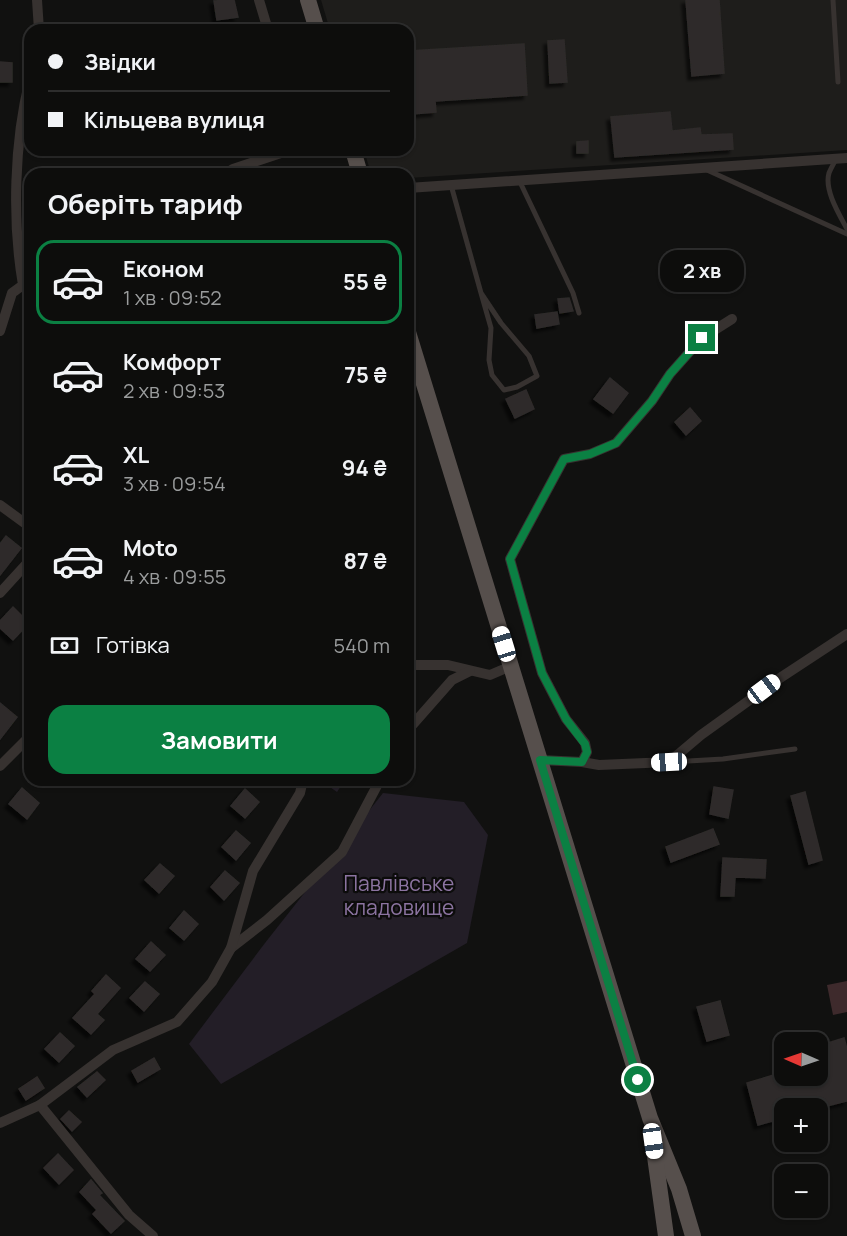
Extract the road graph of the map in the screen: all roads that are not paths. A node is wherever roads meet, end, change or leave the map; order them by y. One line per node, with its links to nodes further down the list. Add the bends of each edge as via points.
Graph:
1 (37, 0): 5 (street)
2 (259, 0): 6 (street)
3 (308, 0): 7 (main road)
4 (833, 0): 8 (lane)
5 (39, 24)
6 (266, 24)
7 (315, 24)
8 (838, 82)
9 (24, 110): 19 (street, via 18,171 18,254)
10 (272, 156): 12 (street)
11 (841, 159): 13 (street); 17 (lane, via 829,174 828,183)
12 (236, 168)
13 (703, 168): 14 (street); 18 (lane)
14 (519, 180): 15 (street); 22 (lane)
15 (451, 185): 16 (street); 21 (lane)
16 (414, 188)
17 (847, 229)
18 (847, 234)
19 (24, 273)
20 (24, 285): 24 (street, via 12,292)
21 (481, 293): 21 (lane, via 529,356 537,376 517,387 504,390 492,375 491,328)
22 (579, 313)
23 (732, 319): 38 (street, via 702,338 616,443 564,459 510,559 542,673 566,719 585,744 587,752)
24 (0, 331)
25 (414, 352): 32 (main road)
26 (0, 505): 27 (street)
27 (24, 523)
28 (24, 567): 29 (street)
29 (0, 593)
30 (847, 634): 39 (street, via 780,678)
31 (414, 665): 33 (street, via 448,665)
32 (511, 666): 33 (street, via 490,675); 37 (main road)
33 (470, 670): 34 (street, via 452,680)
34 (414, 723)
35 (24, 742): 40 (street)
36 (795, 749): 39 (lane)
37 (540, 760): 38 (street); 45 (main road)
38 (582, 762): 39 (street)
39 (669, 762)
40 (0, 766)
41 (302, 786): 43 (street, via 254,871)
42 (377, 786): 43 (street, via 342,852)
43 (231, 948): 44 (street, via 212,982 177,1022 113,1050)
44 (40, 1105): 46 (street); 47 (street, via 129,1215)
45 (650, 1118): 48 (main road); 49 (main road)
46 (0, 1123)
47 (153, 1236)
48 (666, 1236)
49 (693, 1236)

